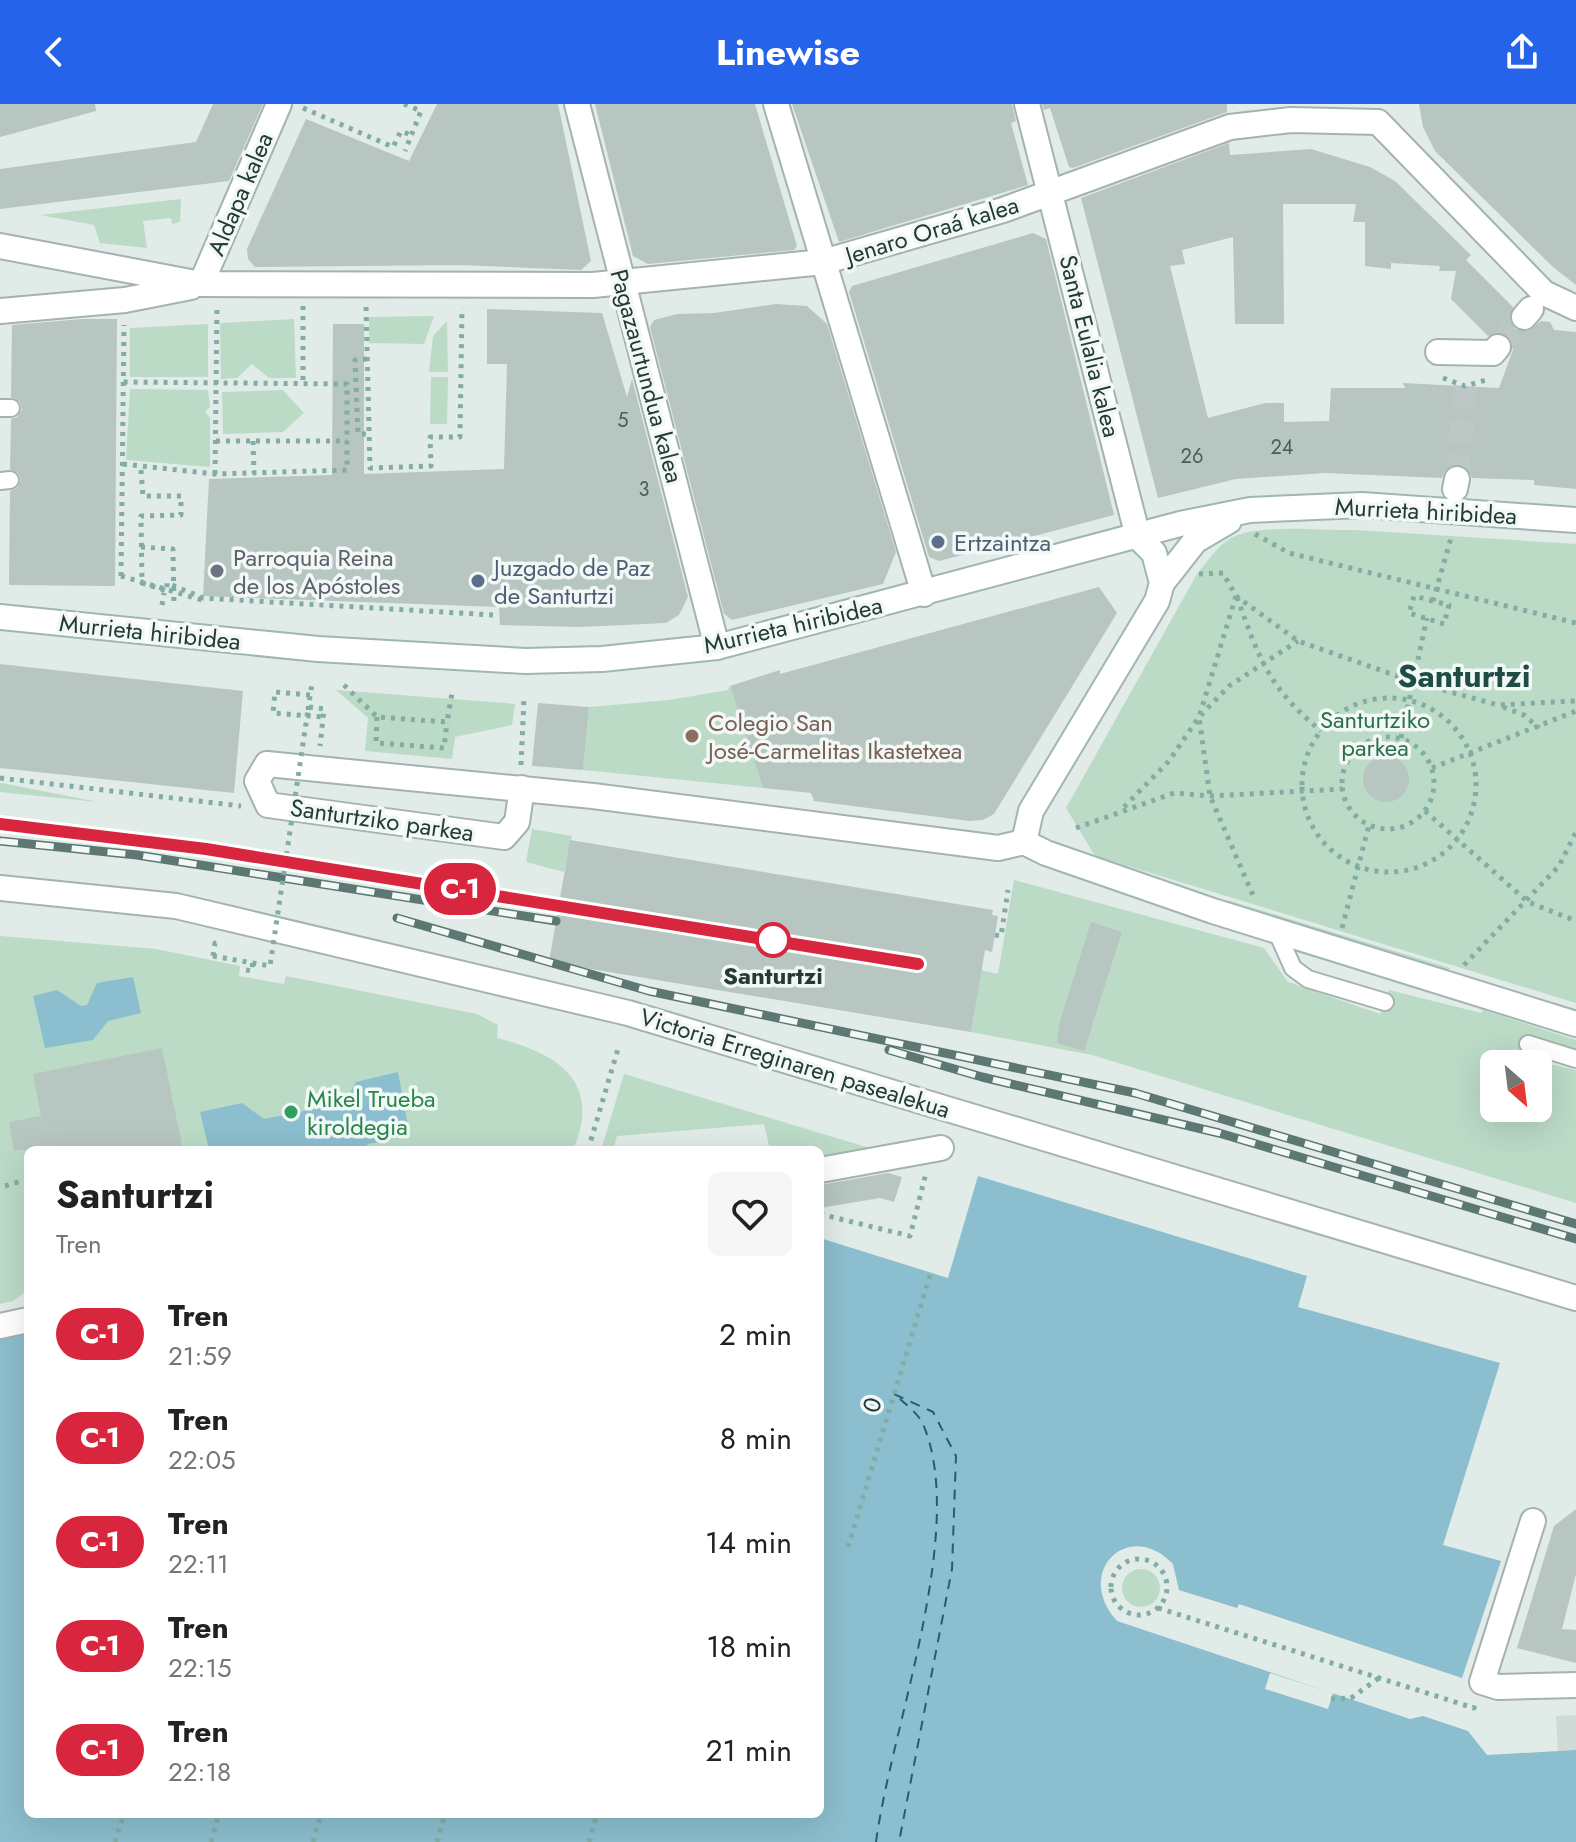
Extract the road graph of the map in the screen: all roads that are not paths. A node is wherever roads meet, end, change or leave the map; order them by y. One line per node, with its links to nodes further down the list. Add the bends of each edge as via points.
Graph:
1 (577, 104): 9 (street, Pagazaurtundua kalea)
2 (776, 104): 8 (street)
3 (1027, 104): 6 (street, Santa Eulalia kalea)
4 (289, 105): 10 (street, Aldapa kalea)
5 (1384, 113): 6 (street, Jenaro Oraá kalea, via 1230,127); 11 (street, Jenaro Oraá kalea, via 1544,293)
6 (1051, 192): 8 (street, Jenaro Oraá kalea); 17 (street, Santa Eulalia kalea)
7 (0, 246): 10 (street, Jenaro Oraá kalea)
8 (823, 262): 9 (street, Jenaro Oraá kalea); 19 (street)
9 (622, 282): 10 (street, Jenaro Oraá kalea); 21 (street, Pagazaurtundua kalea)
10 (201, 284): 12 (street, Jenaro Oraá kalea, via 125,300)
11 (1576, 308)
12 (0, 311)
13 (1498, 347): 14 (street, via 1493,353)
14 (1438, 352)
15 (1576, 520): 16 (street, Murrieta hiribidea, via 1392,504)
16 (1250, 521): 17 (street, Murrieta hiribidea); 18 (street, via 1195,541)
17 (1138, 537): 18 (street, Santa Eulalia kalea, via 1154,553); 19 (street, Murrieta hiribidea)
18 (1162, 583): 23 (street, via 1157,601 1031,811)
19 (924, 594): 21 (street, Murrieta hiribidea)
20 (0, 617): 21 (street, Murrieta hiribidea, via 303,648 525,661)
21 (717, 647)
22 (522, 781): 22 (street, Santurtziko parkea, via 267,764 257,781 268,805 504,837 517,822); 23 (street, Santurtziko parkea, via 998,848)
23 (1024, 842): 25 (street, Santurtziko parkea)
24 (0, 888): 32 (street, Victoria Erreginaren pasealekua, via 176,906 628,1013)
25 (1276, 930): 26 (lane, via 1293,968 1308,979); 27 (street, Santurtziko parkea)
26 (1385, 1002)
27 (1576, 1024)
28 (1528, 1044): 29 (lane)
29 (1576, 1059)
30 (941, 1148): 31 (street)
31 (824, 1169)
32 (1576, 1298)
33 (24, 1321): 34 (street)
34 (0, 1326)
35 (1533, 1521): 36 (street, via 1482,1682 1498,1687)
36 (1568, 1686)

